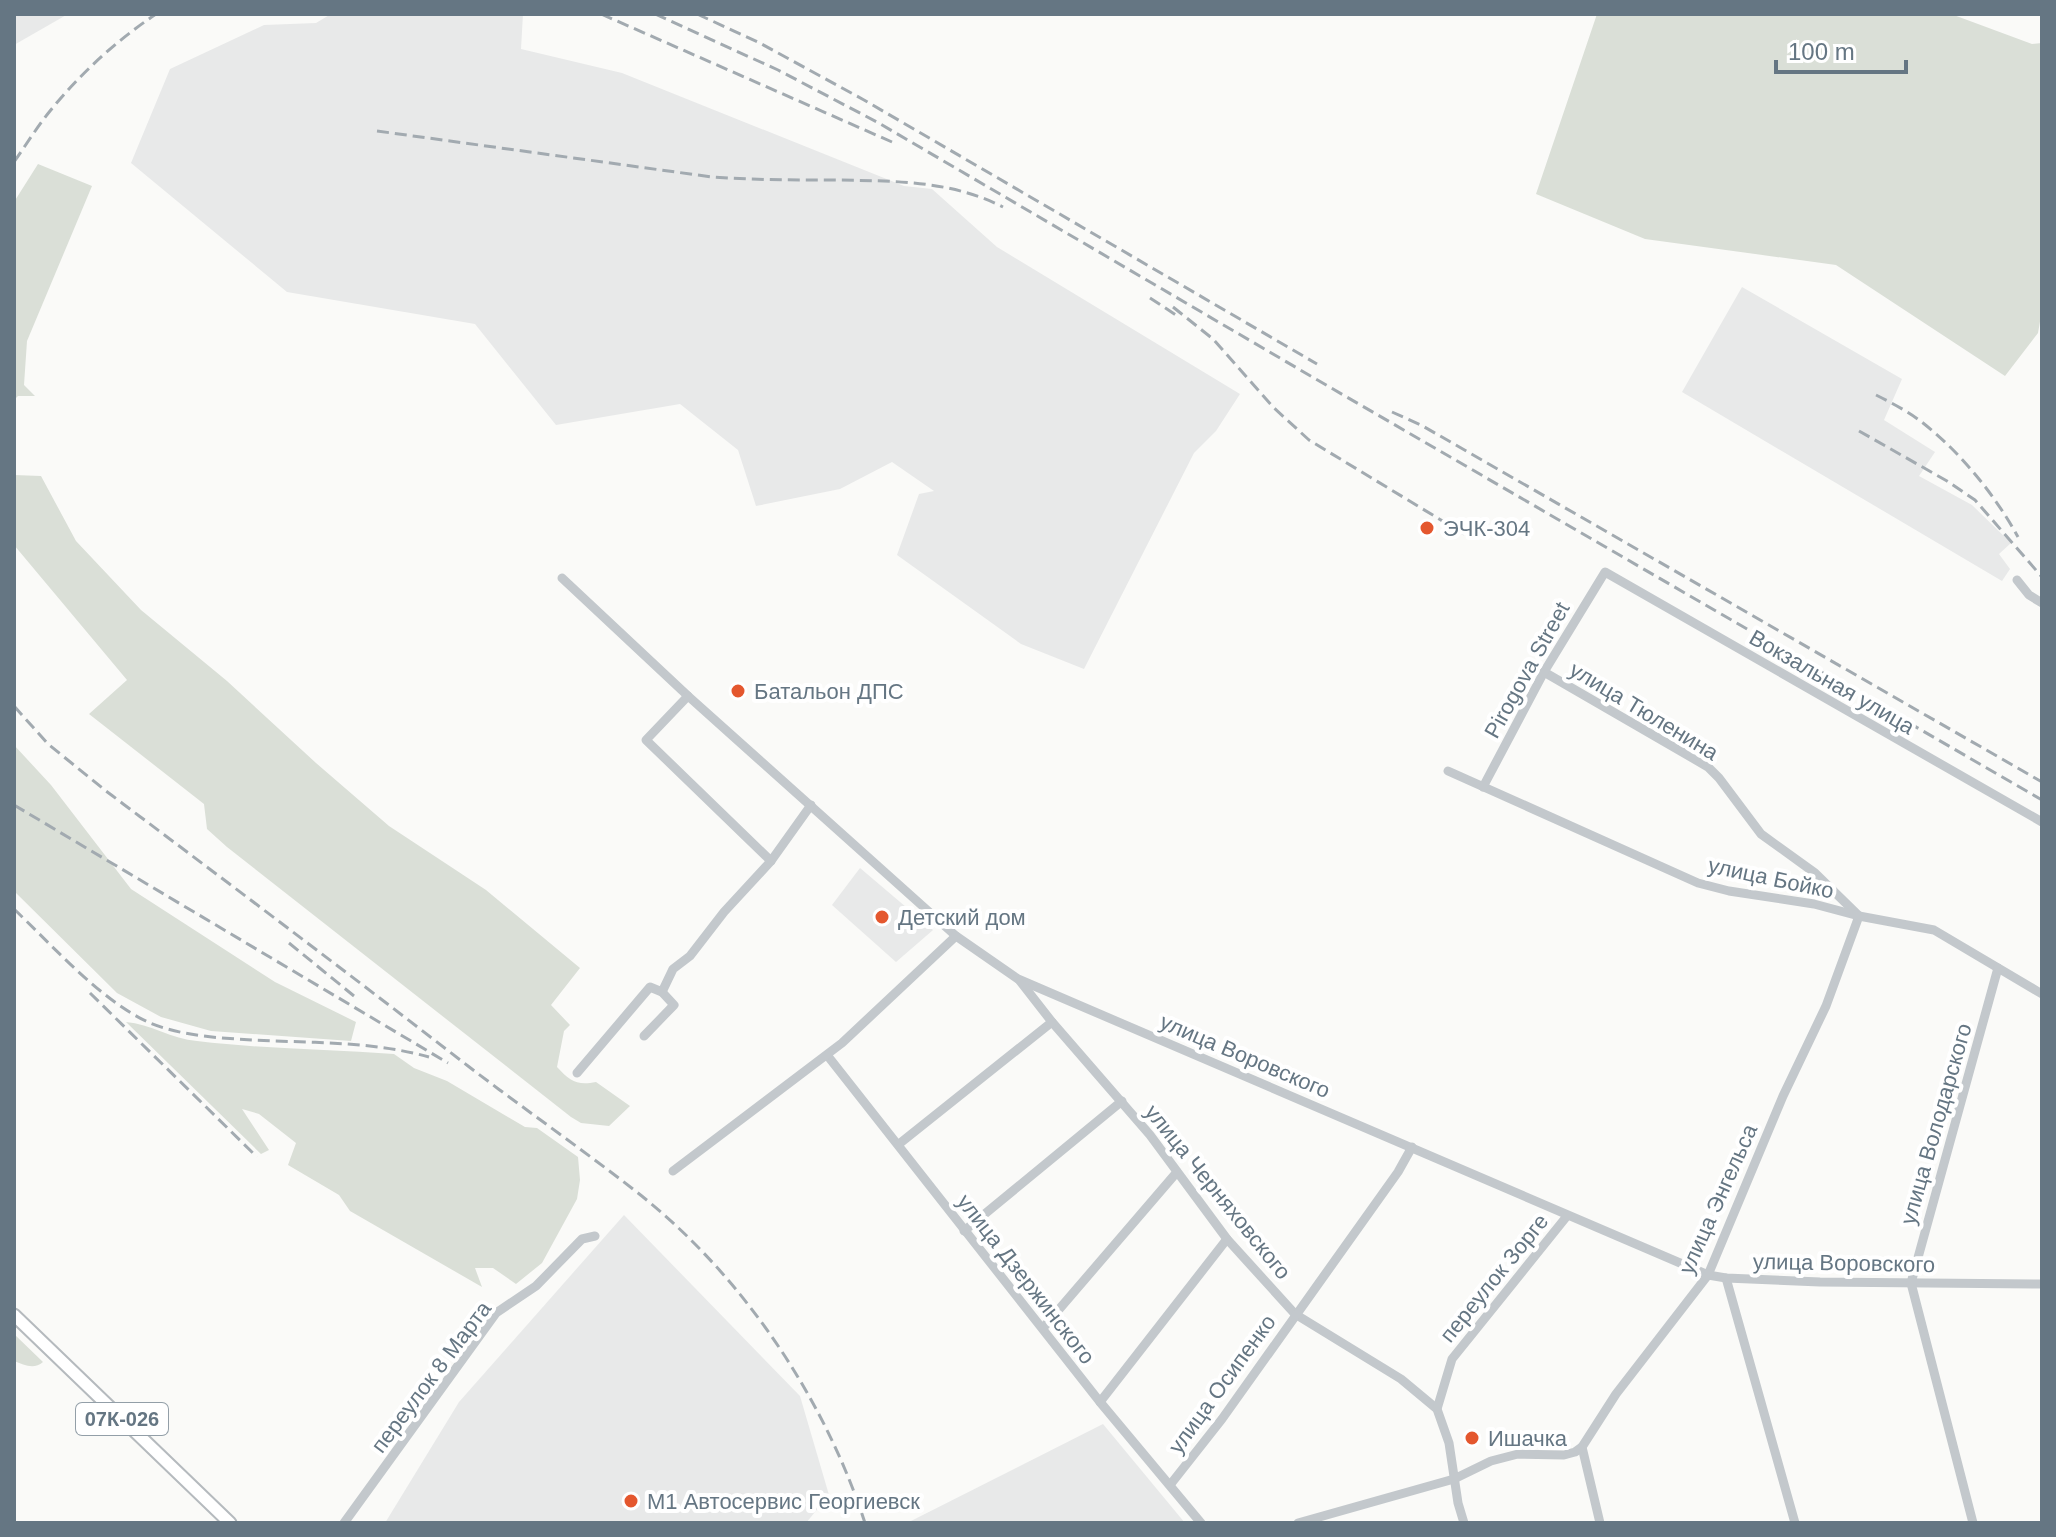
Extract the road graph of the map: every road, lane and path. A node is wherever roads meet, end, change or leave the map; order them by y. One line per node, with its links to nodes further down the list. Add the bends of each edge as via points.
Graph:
1 (1605, 572): 5 (street, Pirogova Street); 10 (street, Вокзальная улица)
2 (562, 578): 6 (street, улица Воровского)
3 (2017, 580): 4 (street)
4 (2042, 603)
5 (1544, 672): 8 (street, Pirogova Street); 12 (street, улица Тюленина, via 1708,767 1761,834 1815,873)
6 (688, 696): 9 (street, улица Воровского); 11 (street, via 646,740)
7 (1448, 771): 8 (street, улица Бойко)
8 (1483, 787): 12 (street, улица Бойко, via 1698,883)
9 (811, 805): 11 (street); 13 (street, улица Воровского)
10 (2042, 822)
11 (771, 861): 16 (street, via 673,969)
12 (1859, 916): 14 (street, улица Бойко, via 1934,930); 31 (street, улица Энгельса, via 1826,1006)
13 (956, 936): 15 (street, улица Воровского); 20 (street)
14 (1998, 968): 17 (street, улица Бойко); 33 (street, улица Володарского)
15 (1018, 979): 18 (street, улица Черняховского); 24 (street, улица Воровского)
16 (662, 992): 19 (street, via 674,1005); 21 (street, via 650,987)
17 (2042, 994)
18 (1052, 1022): 22 (street, улица Черняховского); 23 (street)
19 (644, 1036)
20 (827, 1055): 23 (street, улица Дзержинского); 25 (street)
21 (577, 1073)
22 (1122, 1101): 26 (street, улица Черняховского); 28 (street)
23 (899, 1144): 28 (street, улица Дзержинского)
24 (1412, 1147): 27 (street, улица Воровского); 35 (street, улица Осипенко)
25 (673, 1171)
26 (1177, 1172): 30 (street, улица Черняховского); 37 (street)
27 (1567, 1216): 31 (street, улица Воровского); 39 (street, переулок Зорге, via 1452,1359)
28 (964, 1231): 37 (street, улица Дзержинского)
29 (595, 1236): 44 (street, переулок 8 Марта, via 582,1239 536,1286 496,1313)
30 (1227, 1239): 35 (street, улица Черняховского); 38 (street)
31 (1708, 1275): 32 (street, улица Воровского); 40 (street, улица Энгельса)
32 (1726, 1278): 33 (street, улица Воровского); 49 (street)
33 (1911, 1283): 34 (street, улица Воровского); 50 (street, улица Володарского)
34 (2042, 1284)
35 (1295, 1314): 39 (street, улица Черняховского, via 1401,1379); 42 (street, улица Осипенко)
36 (14, 1315): 43 (main road, 07К-026)
37 (1043, 1328): 38 (street, улица Дзержинского)
38 (1100, 1402): 42 (street, улица Дзержинского)
39 (1437, 1409): 41 (street)
40 (1582, 1447): 41 (street, via 1564,1455 1518,1454); 48 (street)
41 (1454, 1479): 46 (street); 47 (street)
42 (1170, 1485): 45 (street, улица Дзержинского)
43 (230, 1523)
44 (344, 1523)
45 (1201, 1523)
46 (1298, 1523)
47 (1464, 1523)
48 (1600, 1523)
49 (1795, 1523)
50 (1973, 1523)

